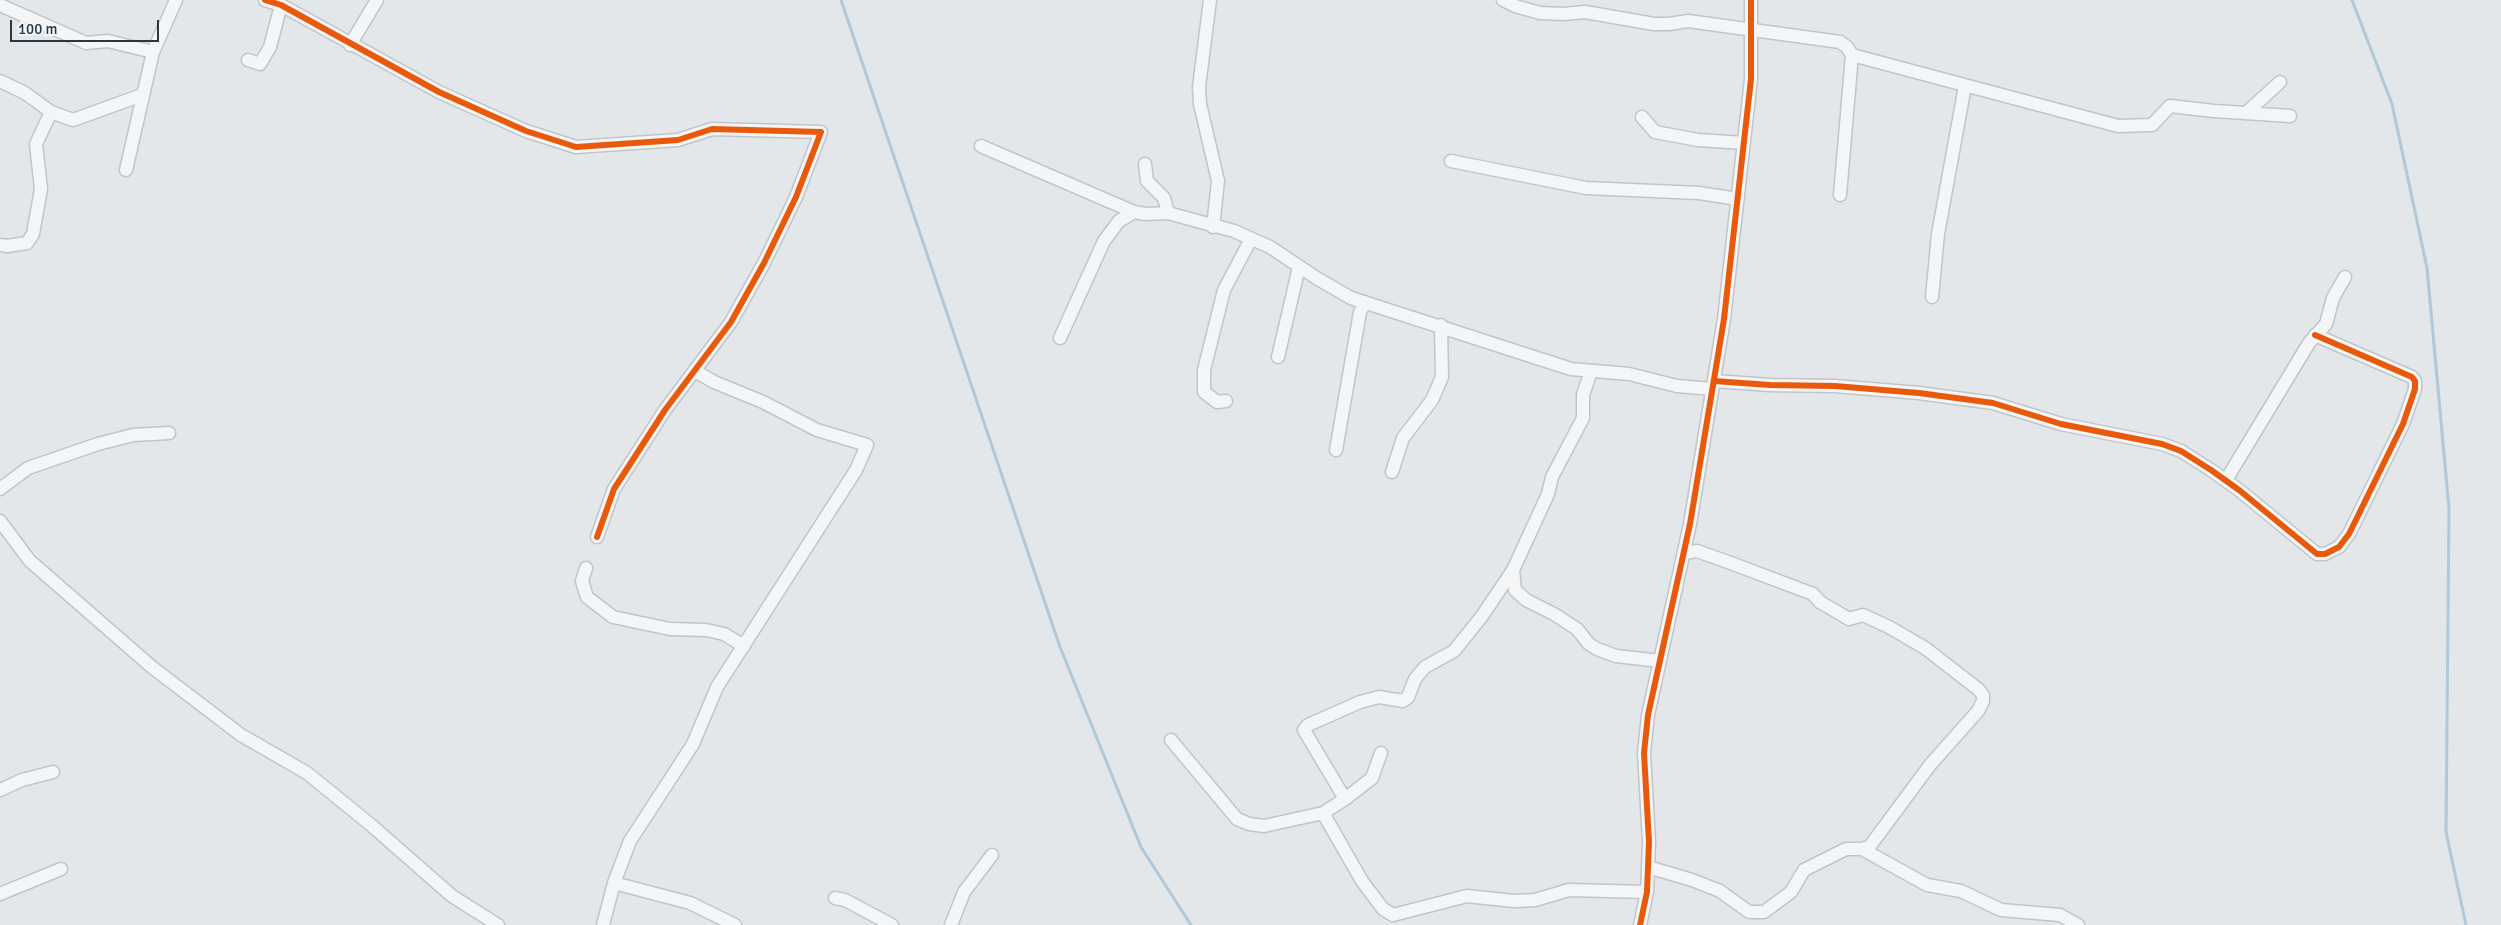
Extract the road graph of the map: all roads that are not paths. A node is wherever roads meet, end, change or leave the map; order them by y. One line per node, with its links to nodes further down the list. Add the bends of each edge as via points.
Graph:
1 (176, 0): 11 (street)
2 (265, 0): 8 (street)
3 (377, 0): 10 (street)
4 (1210, 0): 31 (street, via 1199,87 1218,181)
5 (1503, 0): 9 (street, via 1540,13 1585,12 1654,24 1688,21)
6 (1751, 0): 9 (street)
7 (0, 5): 11 (street, via 86,43 108,41)
8 (281, 5): 10 (street); 13 (street, via 270,47 260,64)
9 (1751, 31): 12 (street, via 1840,42); 22 (street, via 1751,79)
10 (350, 45): 42 (street, via 439,92 526,132 576,147 678,140 712,129 821,132 796,197 764,262 731,322)
11 (153, 52): 17 (street)
12 (1852, 55): 16 (street); 27 (street)
13 (248, 60)
14 (0, 81): 18 (street, via 25,92)
15 (2280, 82): 19 (street)
16 (1965, 86): 19 (street, via 2118,126 2152,125 2170,106); 36 (street, via 1938,234)
17 (142, 95): 18 (street, via 73,120); 26 (street)
18 (51, 112): 33 (street, via 36,144 41,189 33,234 27,243)
19 (2246, 113): 20 (street)
20 (2290, 116)
21 (1642, 117): 22 (street, via 1655,132 1698,140)
22 (1744, 143): 28 (street)
23 (981, 146): 29 (street)
24 (1451, 161): 28 (street, via 1586,188 1699,193)
25 (1145, 164): 30 (street, via 1147,181 1164,198)
26 (126, 170)
27 (1840, 196)
28 (1738, 199): 44 (street)
29 (1134, 212): 30 (street); 40 (street, via 1119,222 1104,242)
30 (1168, 213): 31 (street)
31 (1213, 227): 32 (street, via 1234,231)
32 (1251, 239): 34 (street, via 1270,247); 45 (street, via 1224,290 1204,370 1204,392 1217,402)
33 (0, 245)
34 (1299, 267): 37 (street, via 1352,298); 41 (street)
35 (2345, 277): 39 (street, via 2333,298 2326,324)
36 (1932, 297)
37 (1365, 302): 38 (street); 47 (street, via 1360,312)
38 (1441, 325): 43 (street, via 1571,369); 48 (street, via 1442,377 1427,407 1403,438)
39 (2315, 335): 49 (street); 49 (street, via 2383,363 2412,377 2414,382 2415,389 2403,424 2349,534 2339,547 2317,554)
40 (1060, 338)
41 (1278, 357)
42 (695, 371): 52 (street, via 665,410 614,489); 56 (street, via 817,430 866,445 856,470)
43 (1591, 371): 44 (street, via 1628,374 1677,386); 55 (street, via 1583,395 1583,418 1552,477 1548,494)
44 (1713, 385): 49 (street, via 1844,387 1993,403 2062,424 2162,444 2181,451); 53 (street)
45 (1226, 401)
46 (169, 433): 50 (street, via 133,435 98,444 28,468)
47 (1336, 450)
48 (1392, 472)
49 (2226, 480)
50 (0, 489)
51 (0, 521): 72 (street, via 30,561 153,668 241,735 307,773 452,896)
52 (597, 537)
53 (1684, 553): 57 (street); 64 (street, via 1697,551 1728,562 1814,594 1820,602 1849,619 1863,615 1889,627 1925,648 1983,695 1978,711 1930,766 1870,846)
54 (586, 568): 56 (street, via 582,581 587,597 613,617 670,629 706,630 724,634)
55 (1513, 570): 57 (street, via 1515,590 1520,596 1577,629 1589,644 1616,656); 62 (street, via 1454,651 1425,667 1403,701 1378,697 1360,702 1308,725 1304,730)
56 (744, 646): 68 (street, via 717,687 693,744 630,841)
57 (1660, 661): 66 (street, via 1648,714 1644,753)
58 (1171, 740): 63 (street, via 1237,820 1264,826)
59 (1381, 754): 62 (street, via 1372,778)
60 (53, 772): 61 (street)
61 (0, 790)
62 (1344, 799): 63 (street)
63 (1323, 813): 69 (street, via 1362,881 1383,909 1393,915 1466,896 1535,900 1568,890)
64 (1862, 849): 66 (street, via 1846,849 1804,870 1791,892 1764,912 1749,912 1720,892); 78 (street, via 1926,885 1961,891 2001,910 2060,915)
65 (992, 855): 76 (street, via 964,892)
66 (1648, 867): 69 (street)
67 (61, 869): 70 (street)
68 (614, 883): 73 (street); 74 (street, via 690,903)
69 (1647, 892): 77 (street)
70 (0, 894)
71 (835, 898): 75 (street)
72 (498, 925)
73 (603, 925)
74 (735, 925)
75 (892, 925)
76 (951, 925)
77 (1640, 925)
78 (2078, 925)

